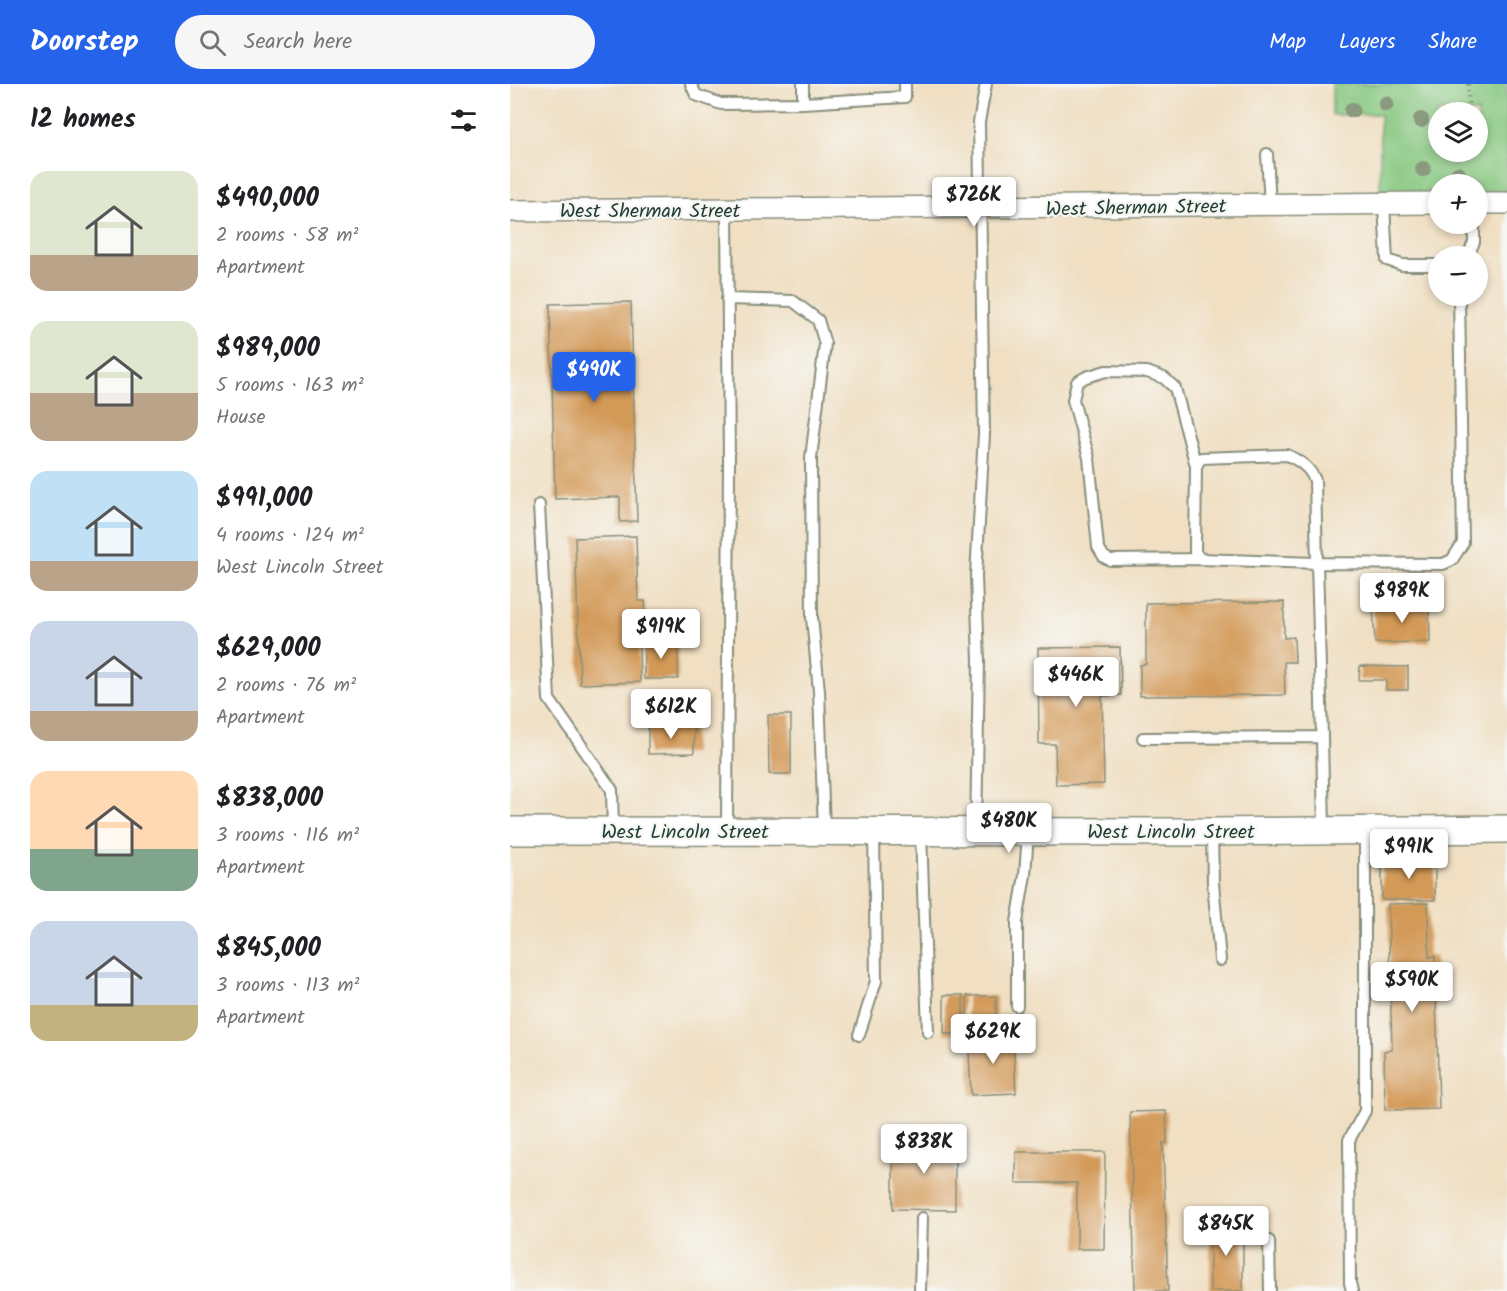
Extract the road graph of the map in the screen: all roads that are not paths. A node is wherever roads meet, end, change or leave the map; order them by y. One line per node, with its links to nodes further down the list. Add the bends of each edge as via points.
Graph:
1 (691, 84): 5 (lane, via 696,95 721,104)
2 (802, 84): 5 (lane)
3 (905, 84): 5 (lane, via 905,97)
4 (986, 84): 12 (lane, via 979,122)
5 (803, 103)
6 (1267, 154): 11 (lane)
7 (1428, 203): 10 (street, West Sherman Street)
8 (1488, 203): 9 (street)
9 (1507, 203)
10 (1384, 204): 11 (street, West Sherman Street); 15 (lane, via 1387,260 1402,265)
11 (1270, 206): 12 (street, West Sherman Street)
12 (980, 208): 13 (street, West Sherman Street); 33 (lane, via 984,434 976,576)
13 (727, 210): 14 (street, West Sherman Street); 16 (lane)
14 (510, 211)
15 (1428, 265)
16 (727, 298): 29 (lane); 30 (lane, via 793,301 818,320 825,344 811,458 813,617)
17 (1459, 306): 21 (lane, via 1463,543 1452,560 1443,564)
18 (1196, 466): 20 (lane, via 1195,552); 20 (lane, via 1174,388 1164,378 1147,372 1106,371 1077,382 1073,400 1089,458 1098,547 1104,557); 21 (lane, via 1201,458 1287,455 1300,461 1315,480)
19 (539, 505): 26 (lane, via 549,699 612,790)
20 (1200, 559): 21 (lane)
21 (1317, 563): 22 (lane)
22 (1322, 737): 23 (lane); 24 (lane)
23 (1143, 738)
24 (1324, 829): 27 (street, West Lincoln Street); 35 (street, West Lincoln Street)
25 (1507, 829): 27 (street, West Lincoln Street)
26 (613, 830): 28 (street, West Lincoln Street); 29 (street, West Lincoln Street)
27 (1365, 830): 44 (lane, via 1365,1112 1349,1140)
28 (510, 831)
29 (726, 831): 30 (street, West Lincoln Street)
30 (824, 831): 31 (street, West Lincoln Street)
31 (874, 831): 32 (street, West Lincoln Street); 39 (lane, via 876,981)
32 (921, 831): 33 (street, West Lincoln Street); 38 (lane)
33 (976, 831): 34 (street, West Lincoln Street)
34 (1028, 832): 35 (street, West Lincoln Street); 37 (lane, via 1017,922)
35 (1212, 832): 36 (lane)
36 (1221, 960)
37 (1017, 1006)
38 (928, 1032)
39 (859, 1035)
40 (922, 1218): 42 (lane)
41 (1269, 1241): 43 (lane)
42 (920, 1291)
43 (1270, 1291)
44 (1352, 1291)

